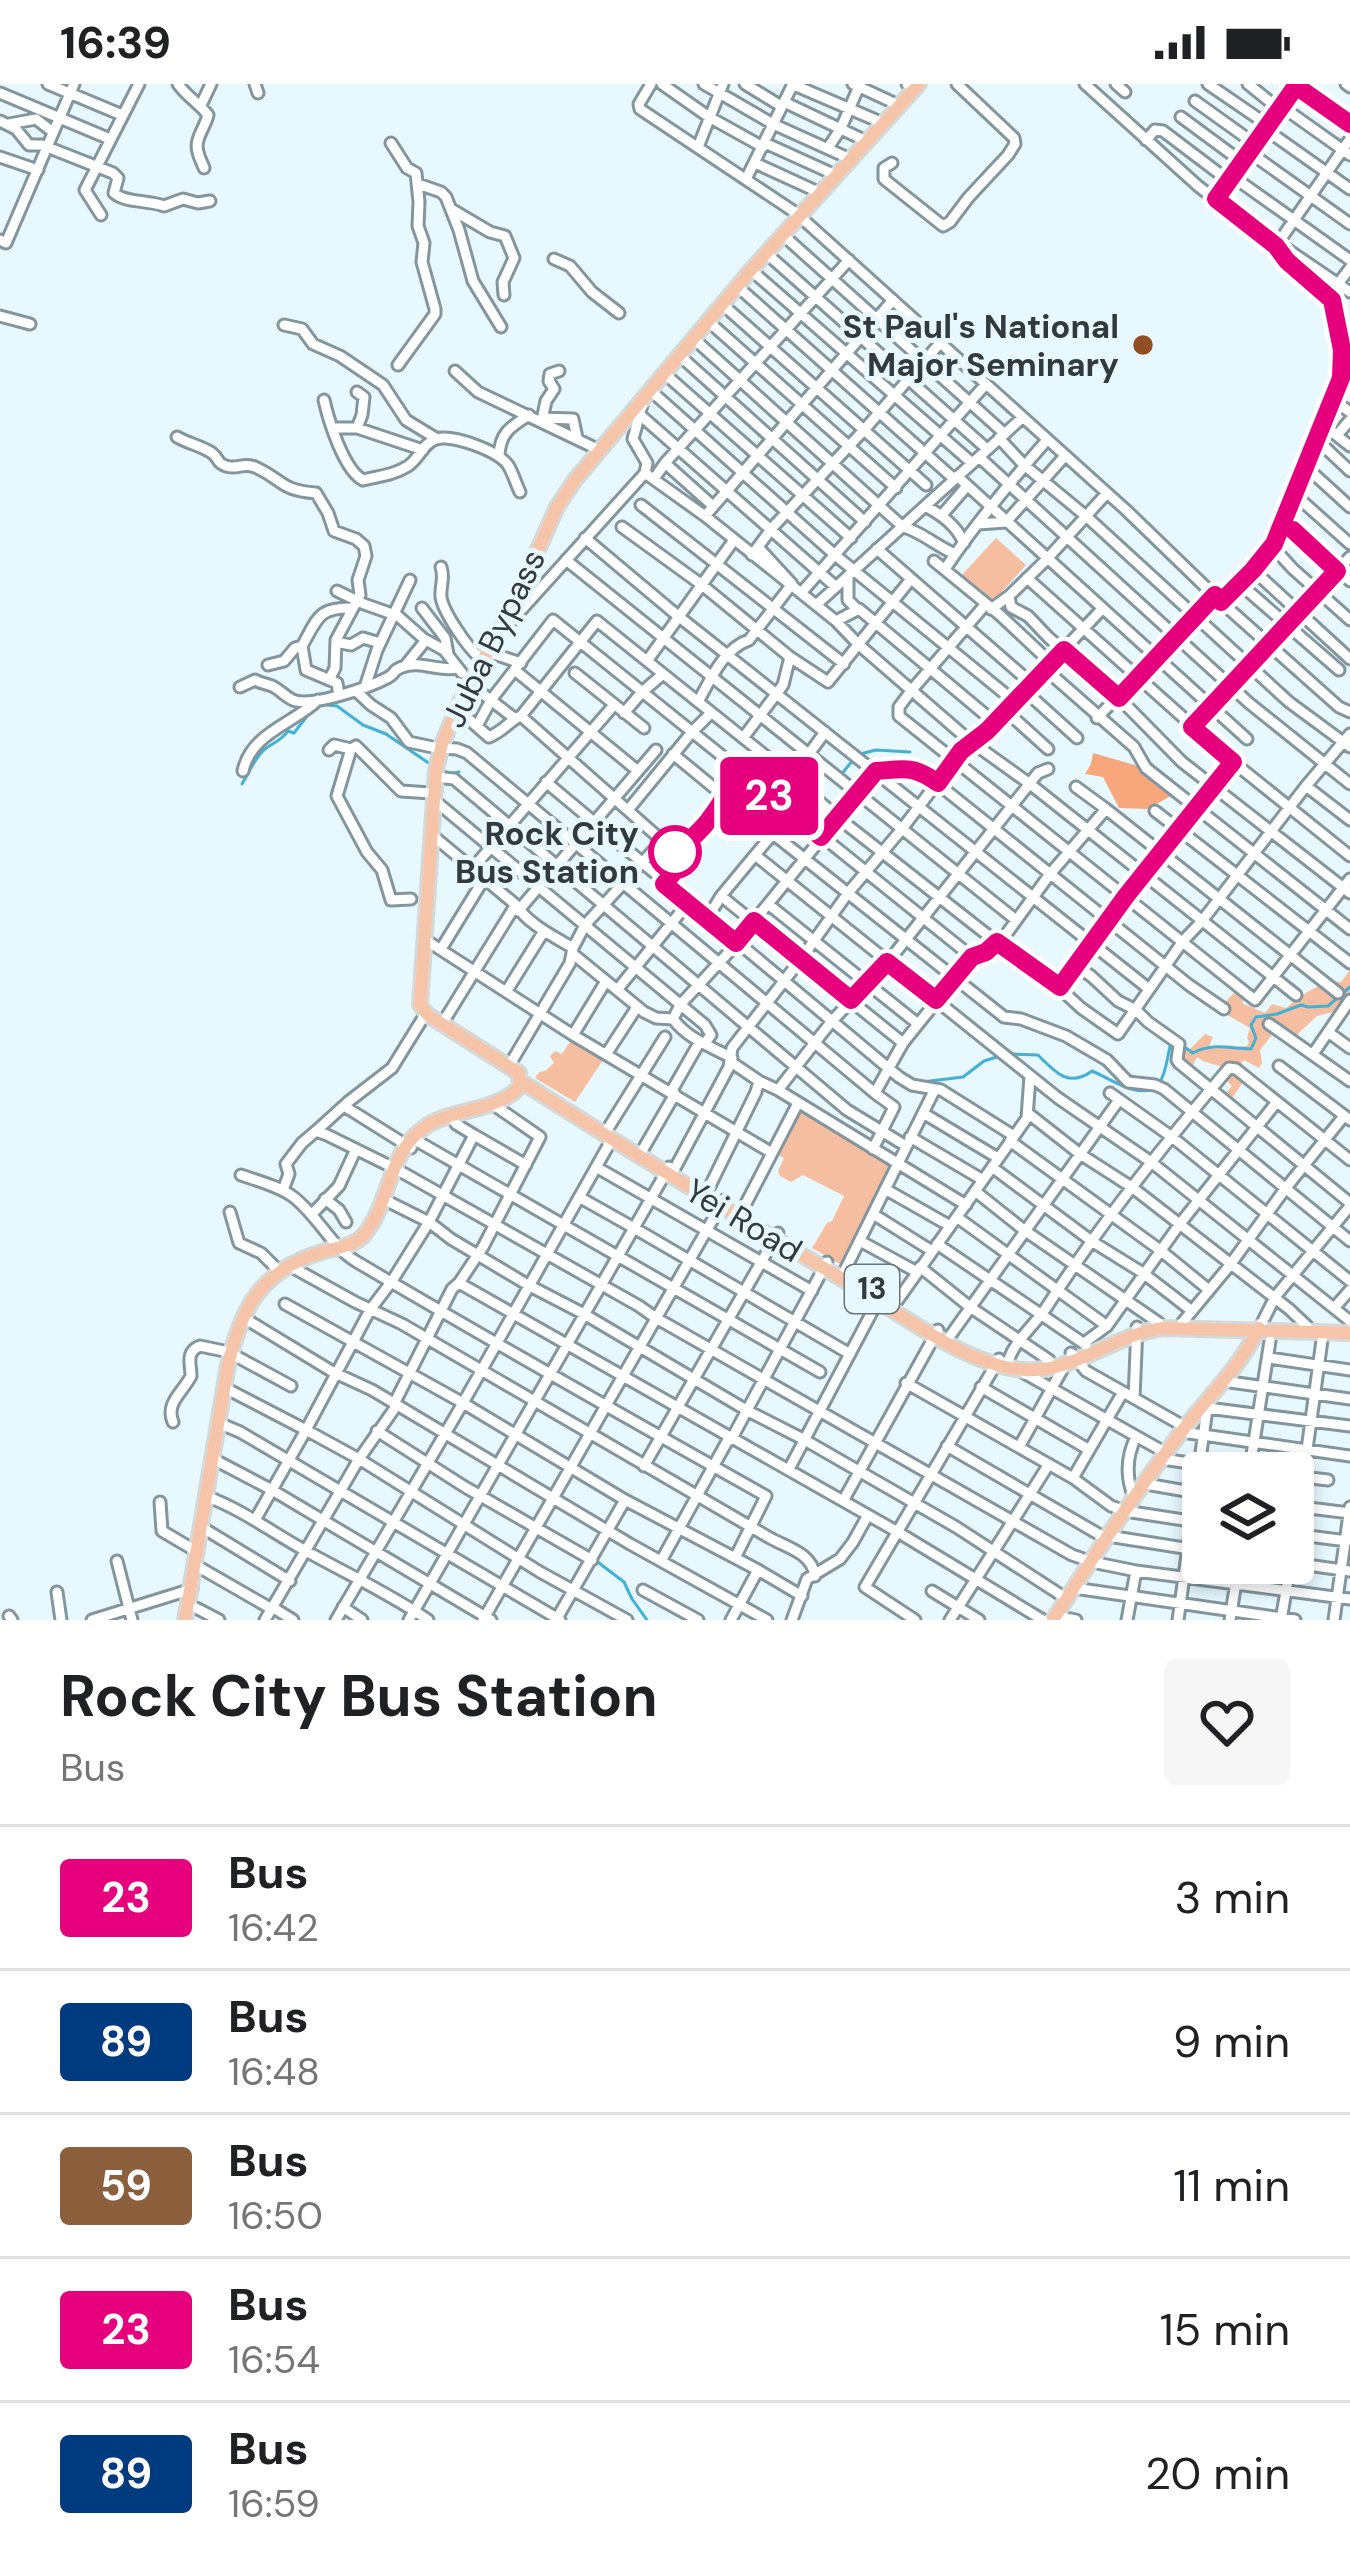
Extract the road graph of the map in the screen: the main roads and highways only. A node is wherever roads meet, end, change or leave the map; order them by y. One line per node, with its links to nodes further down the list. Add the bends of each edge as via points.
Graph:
1 (912, 84): 2 (main road, Juba Bypass); 2 (main road, Juba Bypass)
2 (798, 214): 3 (main road, Juba Bypass, via 564,494); 3 (main road, Juba Bypass, via 552,501)
3 (484, 655): 4 (main road, Juba Bypass); 4 (main road, Juba Bypass, via 463,675)
4 (439, 748): 5 (main road, Juba Bypass); 5 (main road, Juba Bypass)
5 (432, 797): 6 (main road, Juba Bypass, via 420,1005); 6 (main road, Juba Bypass, via 417,1011)
6 (515, 1074): 7 (main road, Yei Road); 19 (main road, via 510,1090 425,1122 406,1138 357,1235 308,1251 255,1288 232,1333); 19 (main road, via 519,1089 510,1096 415,1136 355,1243 275,1273 259,1290 228,1365)
7 (609, 1134): 8 (main road, Yei Road); 8 (main road, Yei Road)
8 (669, 1170): 9 (main road, Yei Road); 9 (main road, Yei Road)
9 (722, 1203): 10 (main road, Yei Road); 10 (main road, Yei Road)
10 (776, 1236): 11 (main road, Yei Road)
11 (826, 1265): 12 (main road, Yei Road); 12 (main road, Yei Road / 13)
12 (880, 1298): 16 (main road, Yei Road); 16 (main road, Yei Road / 13)
13 (1350, 1327): 14 (main road); 14 (main road)
14 (1259, 1329): 15 (main road, Yei Road); 15 (main road, Yei Road, via 1159,1323); 20 (main road)
15 (1137, 1330): 17 (main road, Yei Road); 17 (main road, Yei Road, via 1086,1345)
16 (941, 1334): 18 (main road, Yei Road)
17 (1071, 1358): 18 (main road, Yei Road); 18 (main road, Yei Road, via 1039,1370)
18 (1005, 1364)
19 (188, 1590): 21 (main road)
20 (1050, 1619)
21 (183, 1620)

